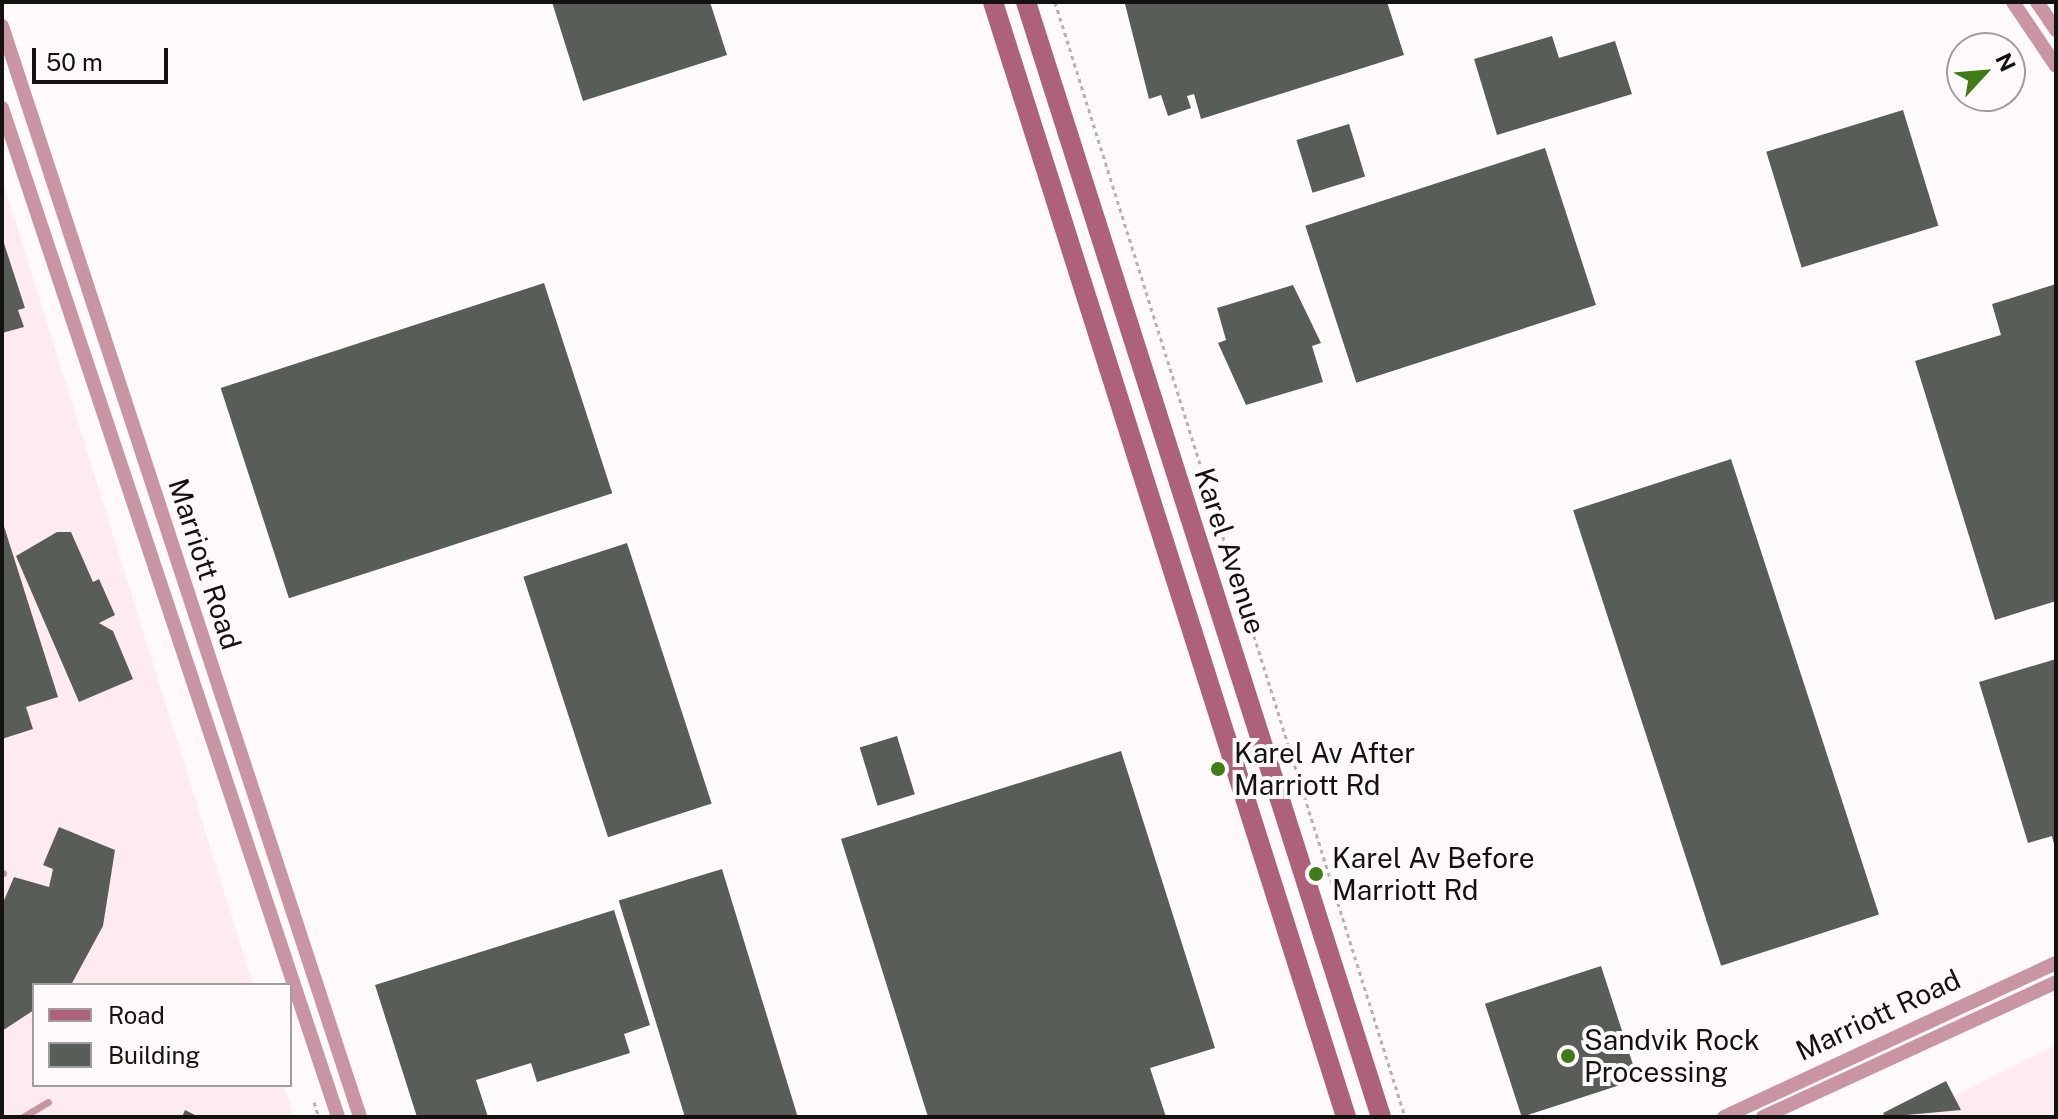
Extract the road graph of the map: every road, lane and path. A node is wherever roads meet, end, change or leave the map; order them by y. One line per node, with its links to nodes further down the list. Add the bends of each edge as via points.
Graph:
1 (993, 2): 16 (main road)
2 (1026, 2): 17 (main road, Karel Avenue)
3 (1055, 2): 18 (path)
4 (2013, 2): 8 (street)
5 (2037, 2): 7 (street)
6 (2, 26): 15 (street, Marriott Road)
7 (2056, 30)
8 (2056, 66)
9 (2, 108): 14 (street, Marriott Road)
10 (2056, 963): 19 (street, Marriott Road)
11 (2056, 982): 20 (street, Marriott Road)
12 (48, 1102): 13 (lane)
13 (23, 1117)
14 (338, 1117)
15 (360, 1117)
16 (1346, 1117)
17 (1381, 1117)
18 (1405, 1117)
19 (1724, 1117)
20 (1763, 1117)

